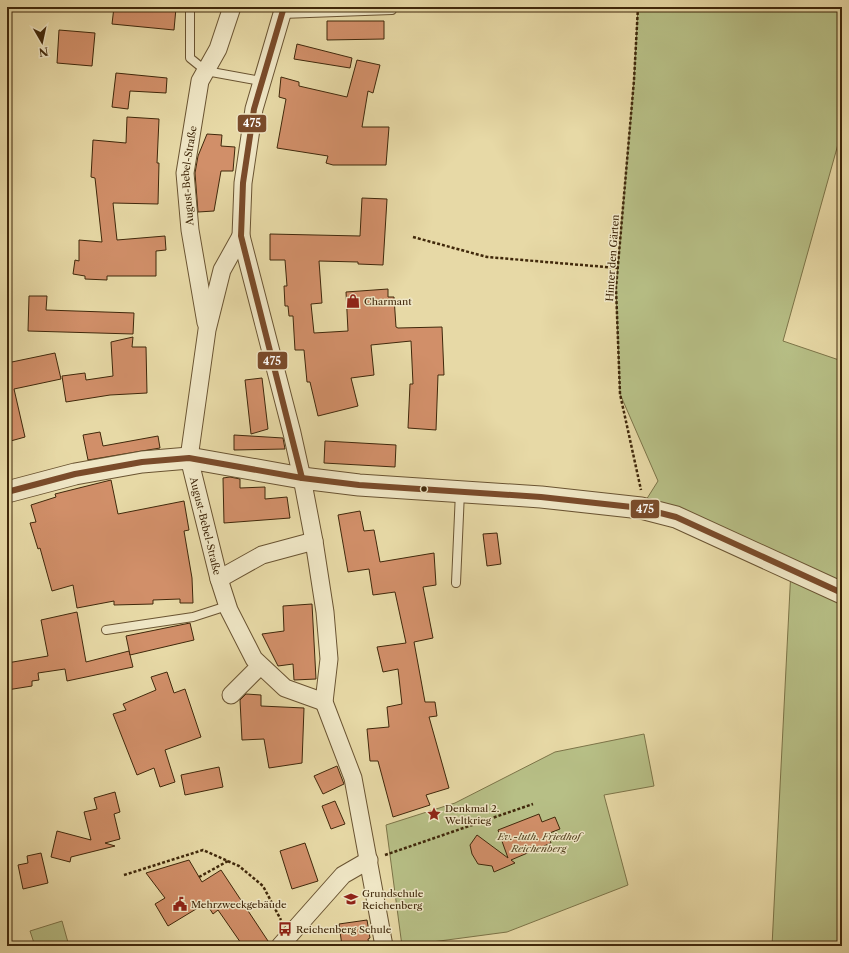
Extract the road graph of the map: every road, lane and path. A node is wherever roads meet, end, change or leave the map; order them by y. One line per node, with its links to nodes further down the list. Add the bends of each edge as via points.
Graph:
1 (190, 7): 6 (lane, via 190,58)
2 (232, 7): 6 (street, August-Bebel-Straße, via 218,49)
3 (638, 7): 10 (path, Hinter den Gärten)
4 (283, 10): 5 (lane); 7 (street, August-Bebel-Straße)
5 (392, 10)
6 (206, 71): 7 (lane); 11 (street, August-Bebel-Straße, via 200,82 185,173 190,230)
7 (261, 81): 8 (street, August-Bebel-Straße, via 254,109 244,183)
8 (241, 236): 11 (street, August-Bebel-Straße, via 222,270); 13 (street, August-Bebel-Straße)
9 (412, 237): 10 (path, via 486,257)
10 (618, 268): 16 (path, Hinter den Gärten, via 616,288 620,394 641,486)
11 (207, 330): 12 (street, August-Bebel-Straße)
12 (189, 458): 13 (street); 15 (street, via 142,462 75,474); 18 (street, August-Bebel-Straße)
13 (302, 478): 14 (street, via 359,485); 17 (street, August-Bebel-Straße)
14 (460, 491): 16 (street); 19 (lane)
15 (7, 492)
16 (641, 508): 20 (street, via 676,517)
17 (314, 541): 18 (street, August-Bebel-Straße, via 262,556); 25 (street, August-Bebel-Straße, via 325,612 329,660)
18 (219, 579): 21 (street, August-Bebel-Straße)
19 (456, 583)
20 (842, 593)
21 (227, 606): 22 (lane, via 193,617); 23 (street, August-Bebel-Straße)
22 (106, 630)
23 (260, 666): 24 (street); 25 (street, August-Bebel-Straße, via 285,688)
24 (232, 694)
25 (324, 702): 27 (street, August-Bebel-Straße, via 353,778)
26 (533, 804): 27 (path)
27 (369, 860): 31 (street, via 343,875); 33 (street, August-Bebel-Straße)
28 (228, 861): 29 (path, via 203,850); 30 (path); 31 (path, via 239,866 263,886 282,922)
29 (124, 875)
30 (199, 877)
31 (291, 933): 32 (street)
32 (280, 946)
33 (384, 946)

